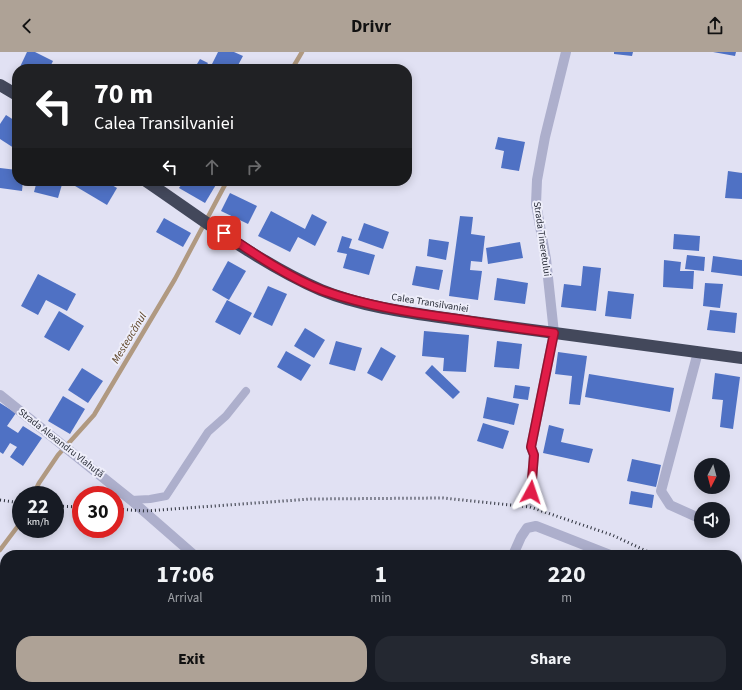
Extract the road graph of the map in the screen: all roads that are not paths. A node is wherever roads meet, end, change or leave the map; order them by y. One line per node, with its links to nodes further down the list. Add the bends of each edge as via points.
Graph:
1 (566, 52): 5 (street, Strada Tineretului, via 536,180 536,204 546,259)
2 (0, 84): 3 (highway)
3 (12, 92)
4 (153, 186): 5 (highway, Calea Transilvaniei, via 266,260 322,290 397,311)
5 (554, 333): 6 (highway, Calea Transilvaniei); 10 (street, Strada Tineretului, via 531,447 534,455)
6 (698, 352): 7 (highway, Calea Transilvaniei); 12 (street, via 661,492 670,505)
7 (742, 358)
8 (246, 391): 11 (lane, via 226,416 208,432 166,496)
9 (0, 395): 11 (street, Strada Alexandru Vlahuță)
10 (531, 492)
11 (131, 500): 13 (street, Strada Alexandru Vlahuță)
12 (694, 516)
13 (188, 550)
14 (515, 550): 15 (street, via 527,528 536,526)
15 (597, 550)

